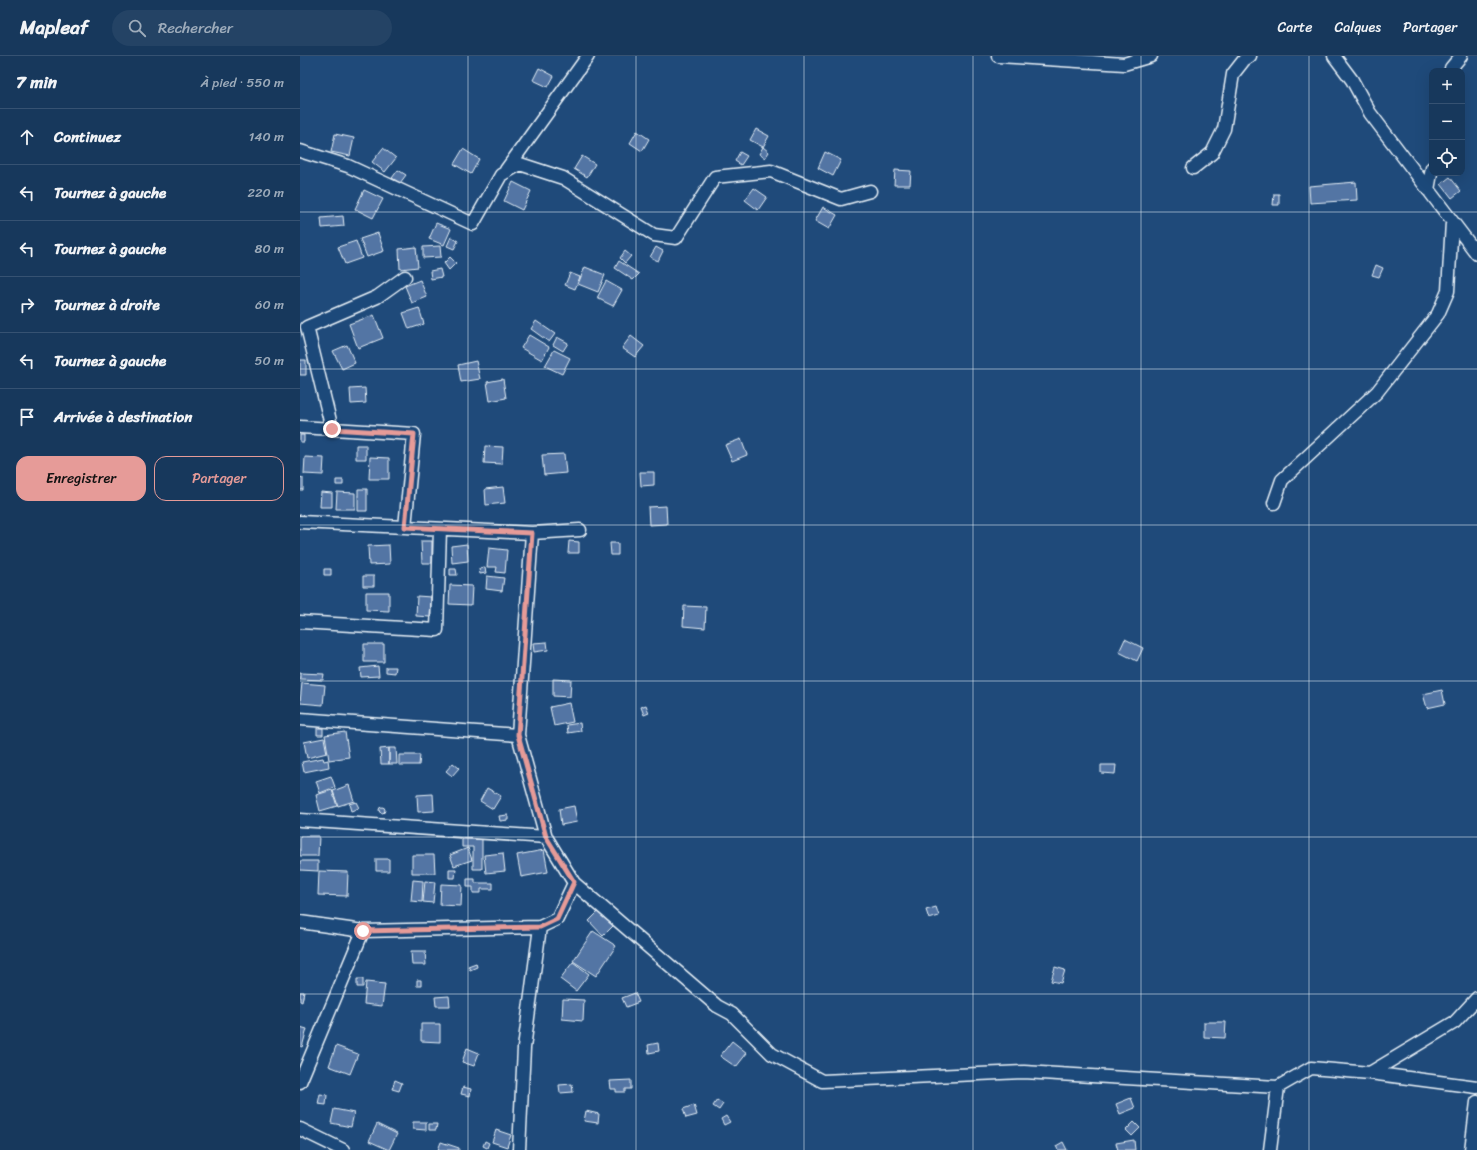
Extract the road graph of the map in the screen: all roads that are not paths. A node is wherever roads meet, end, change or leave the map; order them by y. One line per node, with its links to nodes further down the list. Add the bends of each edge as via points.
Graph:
1 (588, 56): 10 (street)
2 (998, 56): 3 (street, via 1124,64)
3 (1151, 56)
4 (1250, 56): 9 (street, via 1233,74 1224,129 1212,153)
5 (1334, 56): 12 (street, via 1352,80 1370,113)
6 (1460, 56): 7 (street)
7 (1451, 68)
8 (300, 151): 10 (street, via 348,166 473,224)
9 (1193, 168)
10 (501, 176): 13 (street, via 520,164 563,178 654,235 676,238 715,177 771,171 841,198)
11 (1431, 176): 12 (street)
12 (1428, 190): 14 (street)
13 (870, 192)
14 (1452, 222): 15 (street); 19 (street, via 1448,291 1438,314 1378,392 1282,480)
15 (1477, 254)
16 (405, 277): 18 (street, via 377,297 308,327)
17 (300, 427): 18 (street)
18 (332, 429): 21 (street, via 414,434)
19 (1274, 503)
20 (300, 522): 21 (street)
21 (405, 527): 22 (street)
22 (440, 529): 24 (street); 25 (street, via 437,630)
23 (580, 530): 24 (street)
24 (532, 533): 27 (street)
25 (300, 622)
26 (300, 719): 27 (street)
27 (518, 735): 29 (street)
28 (300, 820): 29 (street)
29 (546, 837): 30 (street)
30 (574, 882): 32 (street, via 557,919); 37 (street, via 717,1006 732,1014 772,1054 822,1081 1024,1072)
31 (300, 922): 33 (street)
32 (540, 927): 33 (street); 42 (street, via 524,1048)
33 (363, 931): 36 (street)
34 (1477, 998): 35 (street, via 1455,1022)
35 (1370, 1073): 37 (street, via 1310,1068); 38 (street)
36 (300, 1082)
37 (1278, 1087): 43 (street)
38 (1477, 1087)
39 (1477, 1102): 44 (street)
40 (300, 1129): 41 (street)
41 (343, 1150)
42 (520, 1150)
43 (1270, 1150)
44 (1471, 1150)

